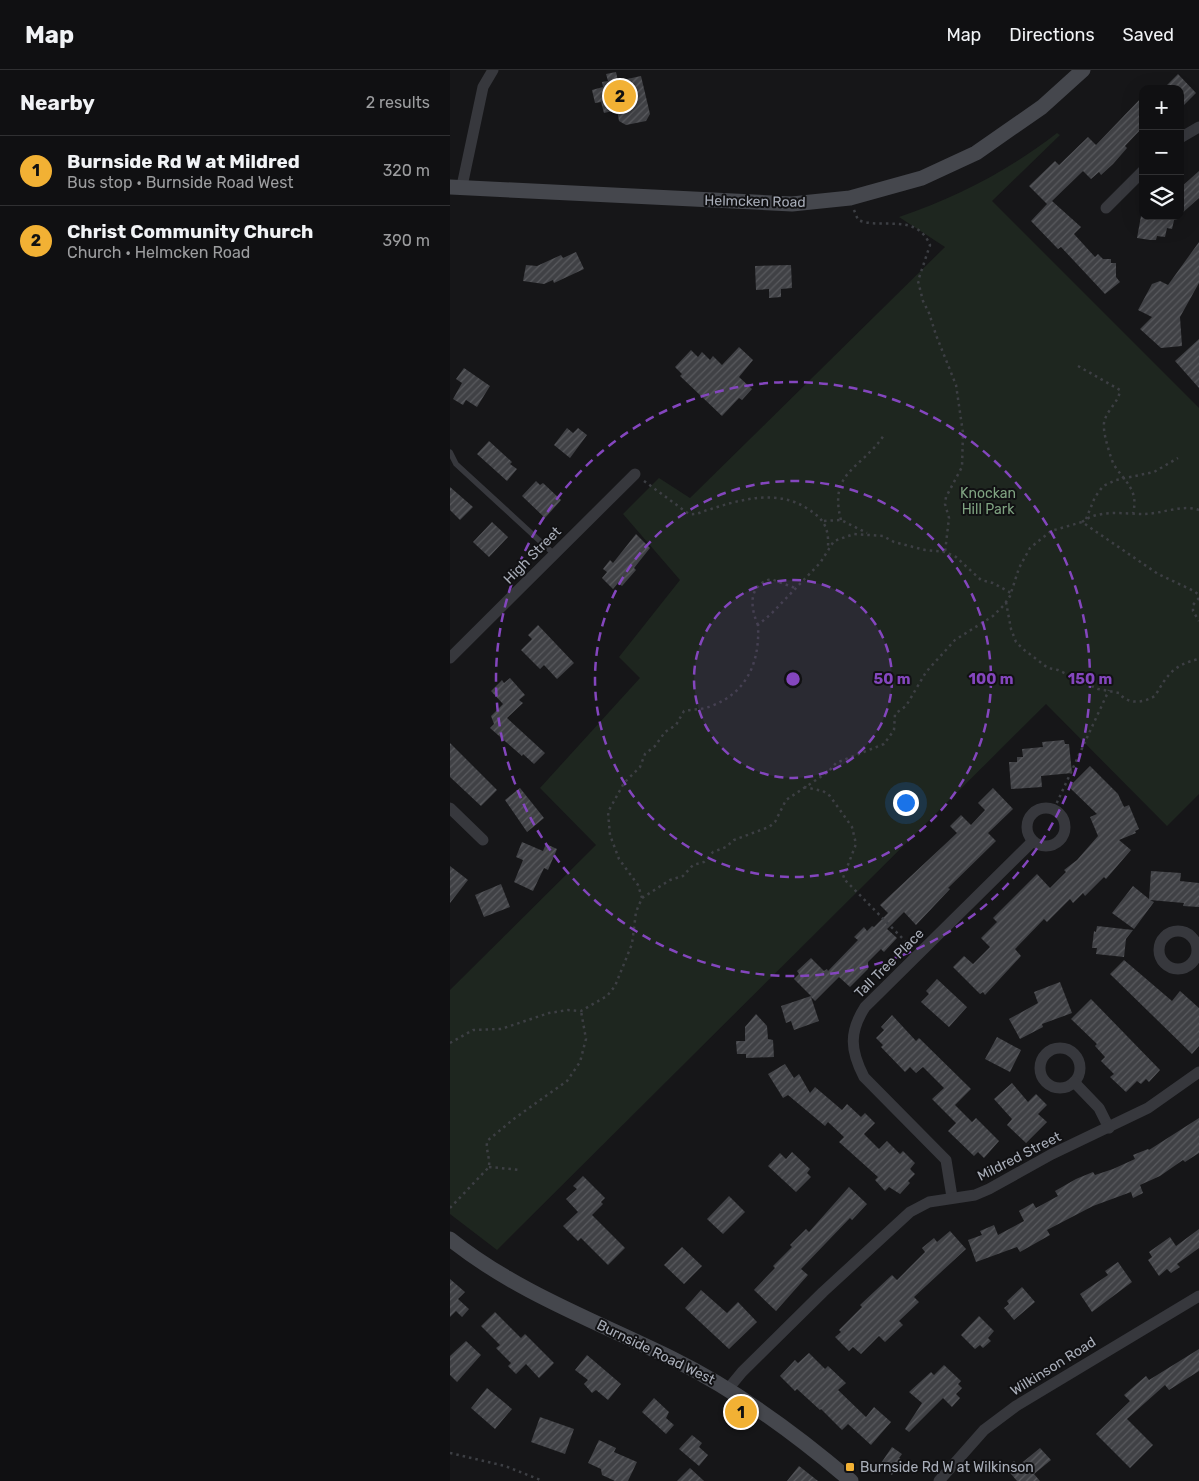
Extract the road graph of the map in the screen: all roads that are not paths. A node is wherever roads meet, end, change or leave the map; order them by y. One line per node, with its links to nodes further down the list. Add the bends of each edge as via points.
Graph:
1 (492, 70): 6 (street, via 483,87)
2 (1083, 70): 6 (main road, Helmcken Road, via 1042,107 976,153 922,178 850,198 792,204)
3 (1199, 127): 4 (street)
4 (1184, 136)
5 (1139, 175): 7 (street)
6 (456, 187)
7 (1106, 208)
8 (450, 452): 10 (lane, via 456,464)
9 (635, 474): 10 (street, High Street)
10 (554, 554): 11 (street, High Street)
11 (450, 658)
12 (450, 808): 13 (street)
13 (483, 840)
14 (1032, 841): 14 (street, via 1026,827 1032,813 1046,807 1060,814 1065,830 1056,843 1048,846); 18 (street, Tall Tree Place, via 865,1007 856,1022 853,1048 856,1063 864,1077 946,1160)
15 (1199, 1072): 17 (street, Mildred Street, via 1148,1108)
16 (1074, 1082): 17 (street, via 1099,1108)
17 (1109, 1128): 18 (street, Mildred Street, via 1052,1154 989,1189 975,1195)
18 (952, 1197): 21 (street, Mildred Street, via 929,1202 892,1227)
19 (452, 1243): 21 (main road, Burnside Road West, via 535,1293)
20 (1199, 1296): 23 (street, Wilkinson Road, via 1016,1406 984,1430)
21 (728, 1388): 22 (main road, Burnside Road West)
22 (851, 1481)
23 (939, 1481)

